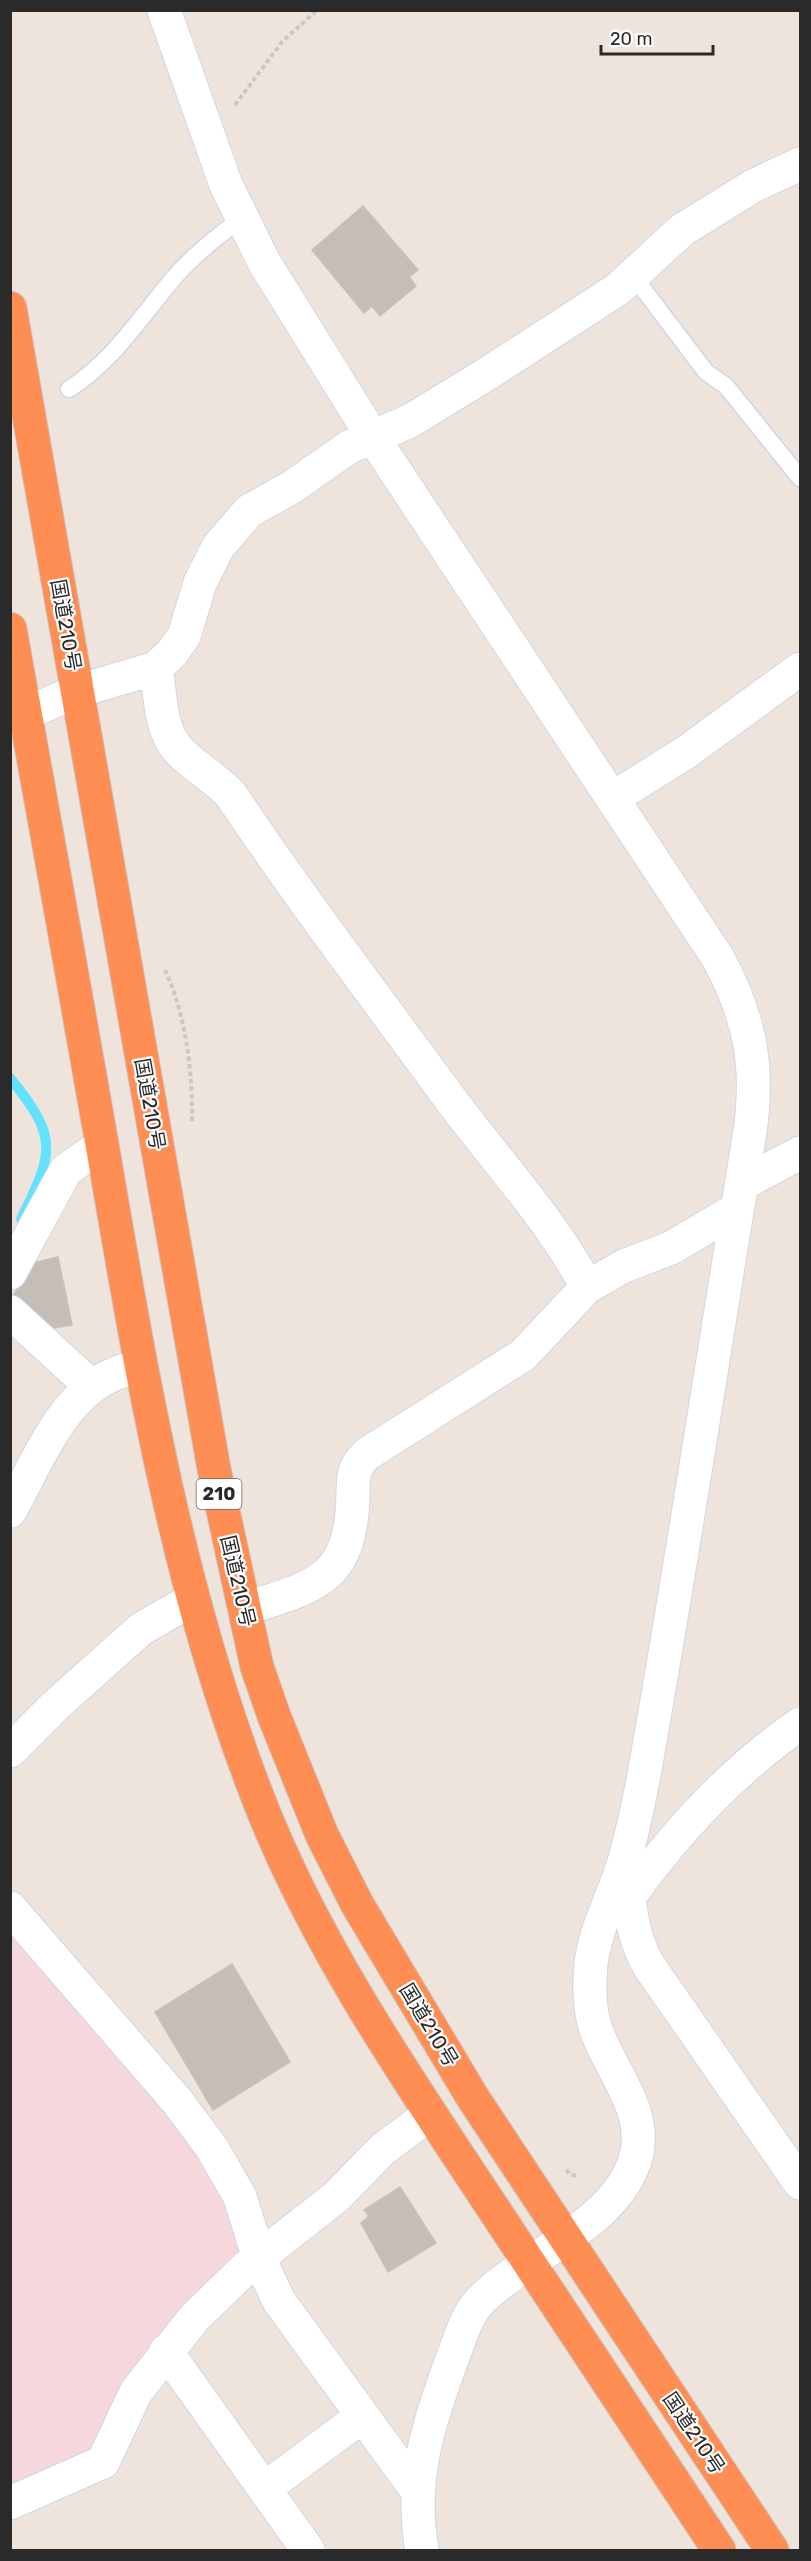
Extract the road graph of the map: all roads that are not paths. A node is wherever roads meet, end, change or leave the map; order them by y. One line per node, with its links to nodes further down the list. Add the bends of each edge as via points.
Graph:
1 (165, 10): 3 (street)
2 (801, 164): 4 (street, via 761,181 682,230)
3 (241, 219): 6 (lane, via 195,256 98,367); 7 (street)
4 (634, 277): 7 (street, via 410,421); 8 (lane, via 706,372 726,386)
5 (10, 308): 12 (highway, 国道210号 / 210)
6 (69, 389)
7 (372, 436): 10 (street, via 249,511 235,524 204,574 184,636); 14 (street)
8 (801, 478)
9 (10, 629): 13 (highway, 210)
10 (156, 668): 12 (street); 19 (street, via 172,742 231,795 334,944 536,1210)
11 (801, 669): 14 (street, via 685,753)
12 (78, 691): 13 (street); 25 (highway, 国道210号 / 210, via 214,1469)
13 (18, 717): 15 (highway, 210)
14 (613, 798): 17 (street, via 718,958 743,1010 755,1086)
15 (102, 1145): 18 (street, via 66,1170); 21 (highway, 210)
16 (801, 1153): 17 (street)
17 (740, 1196): 19 (street, via 671,1248 624,1266); 28 (street, via 651,1738)
18 (10, 1273)
19 (587, 1287): 25 (street, via 524,1355 359,1462 353,1477 350,1536 341,1558 325,1576 300,1590)
20 (10, 1312): 22 (street)
21 (141, 1365): 22 (street, via 109,1376); 24 (highway, 210)
22 (92, 1387): 23 (street, via 70,1409)
23 (10, 1511)
24 (193, 1599): 27 (street, via 141,1629); 30 (highway, 210, via 237,1741 288,1866 336,1956)
25 (244, 1609): 32 (highway, 国道210号 / 210, via 257,1667 274,1716 322,1835 357,1904 473,2098)
26 (801, 1724): 28 (street, via 733,1779)
27 (10, 1751)
28 (620, 1898): 31 (street, via 649,1966); 32 (street, via 599,1926 591,1964 592,2007 596,2030 635,2114 638,2152 618,2192)
29 (10, 1908): 33 (street, via 177,2101 212,2148 240,2197)
30 (430, 2114): 33 (street, via 383,2149 336,2197); 34 (highway, 210)
31 (801, 2183)
32 (564, 2238): 34 (street); 43 (highway, 国道210号 / 210)
33 (259, 2258): 35 (street, via 214,2297); 36 (street, via 279,2301)
34 (529, 2264): 38 (street, via 486,2294 465,2326 426,2435); 42 (highway, 210)
35 (166, 2351): 37 (street); 39 (street, via 136,2392 103,2462)
36 (361, 2417): 37 (street); 38 (street)
37 (264, 2489): 40 (street)
38 (418, 2493): 41 (street)
39 (10, 2503)
40 (308, 2550)
41 (422, 2550)
42 (719, 2550)
43 (772, 2550)

